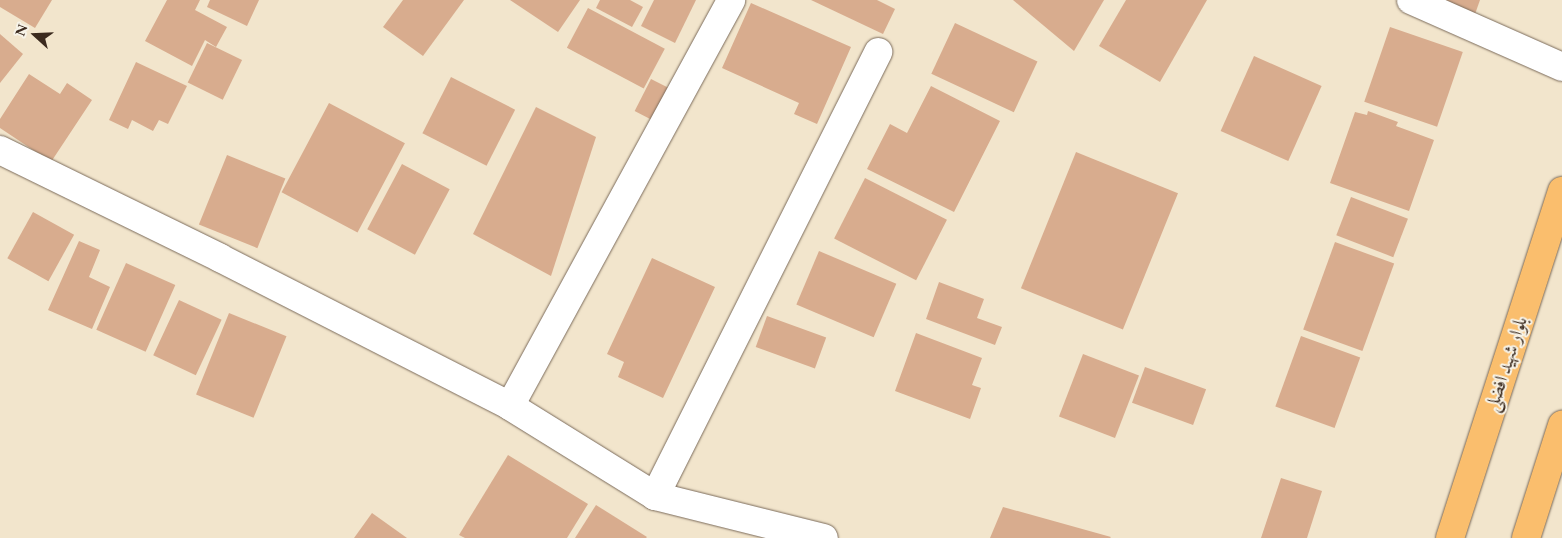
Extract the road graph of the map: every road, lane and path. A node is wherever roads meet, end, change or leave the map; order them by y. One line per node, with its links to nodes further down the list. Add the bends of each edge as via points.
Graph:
1 (731, 0): 7 (street)
2 (1411, 0): 4 (street)
3 (878, 52): 9 (street)
4 (1562, 67)
5 (0, 150): 7 (street)
6 (1562, 191): 11 (main road, بلوار شهید افضلی)
7 (510, 406): 9 (street)
8 (1562, 425): 12 (main road)
9 (655, 496): 10 (street)
10 (824, 538)
11 (1450, 538)
12 (1526, 538)

